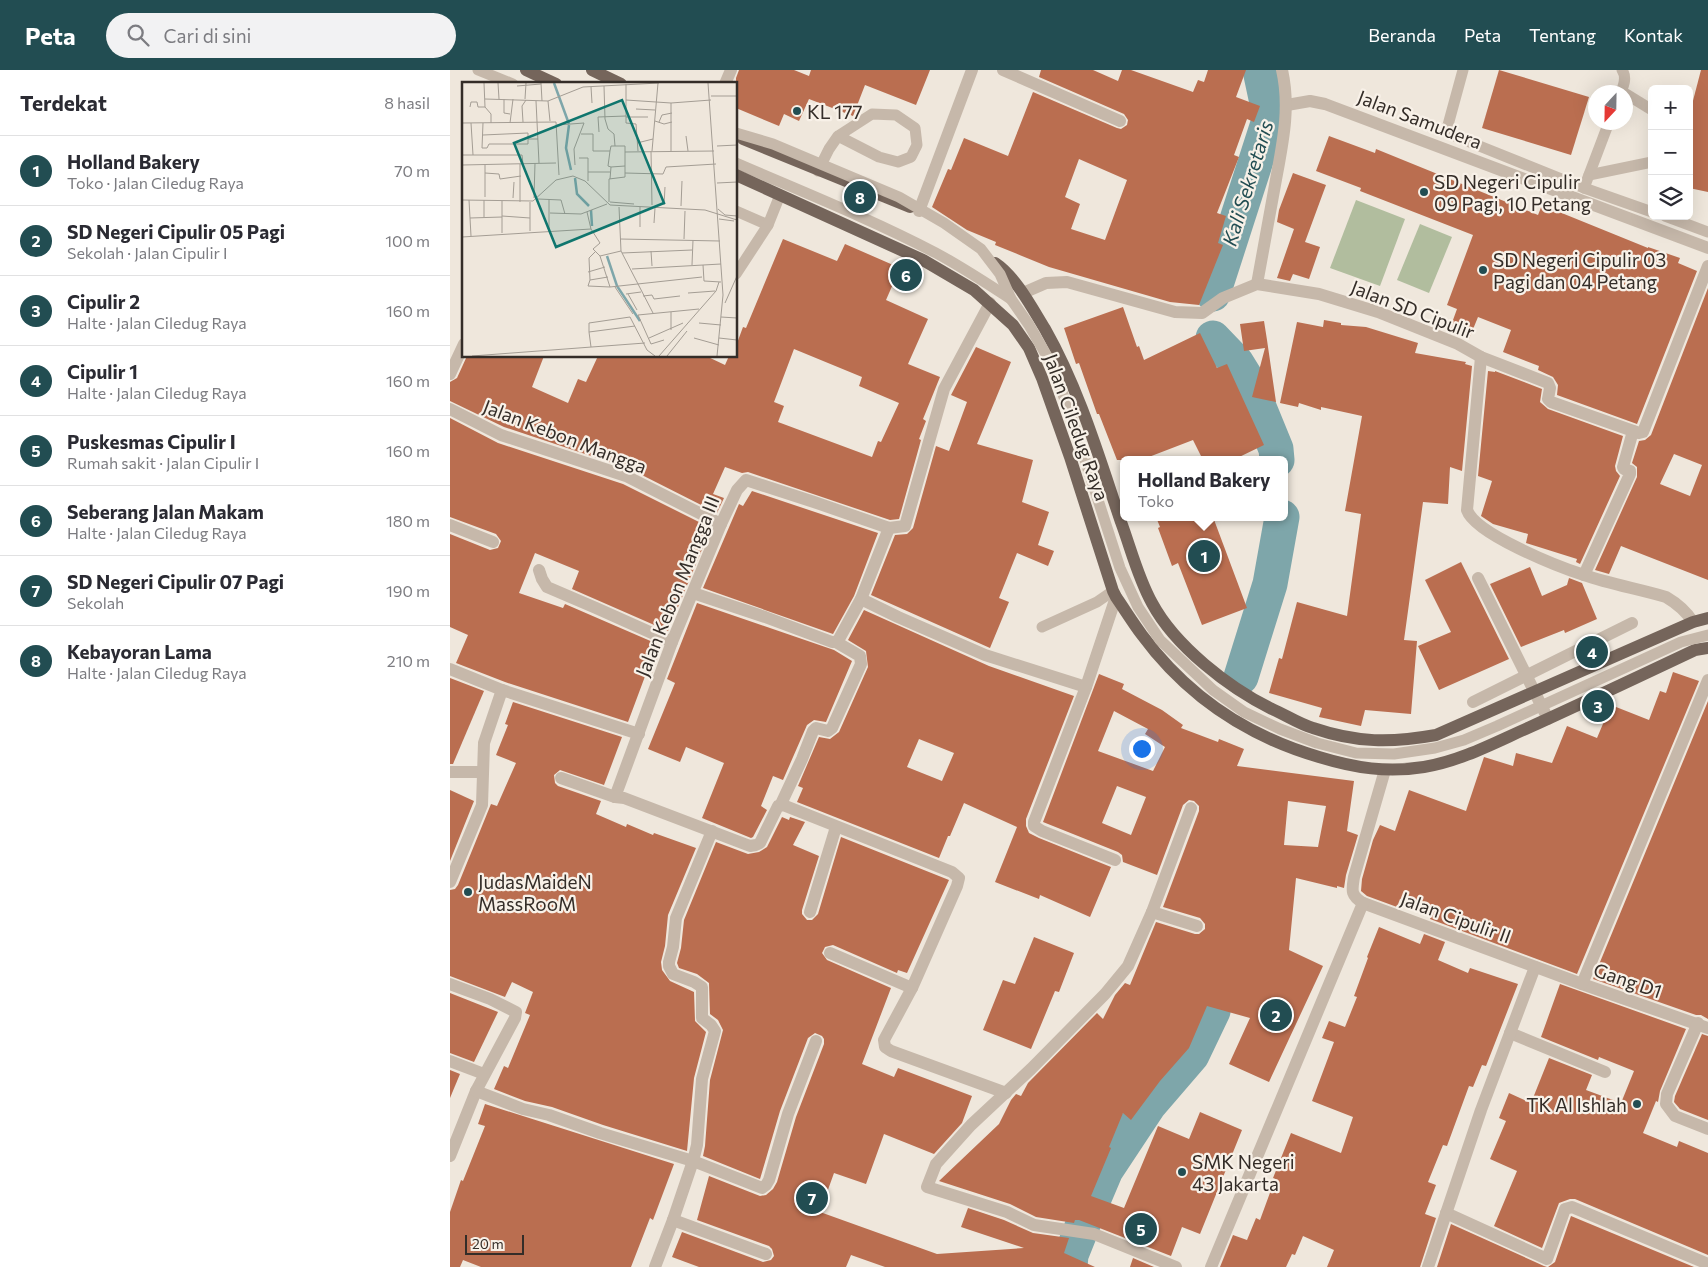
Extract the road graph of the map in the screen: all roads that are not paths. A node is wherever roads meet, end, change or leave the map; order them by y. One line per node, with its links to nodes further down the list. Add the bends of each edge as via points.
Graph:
1 (478, 70): 10 (lane)
2 (526, 70): 11 (main road)
3 (592, 70): 12 (main road)
4 (730, 70): 13 (street)
5 (972, 70): 30 (street)
6 (1003, 70): 18 (street)
7 (1282, 70): 16 (street)
8 (1463, 70): 28 (lane, via 1448,125 1452,135)
9 (1622, 70): 14 (lane)
10 (507, 82)
11 (552, 82)
12 (617, 82)
13 (726, 82)
14 (1624, 85)
15 (1633, 98): 17 (lane)
16 (1286, 105): 36 (street, Jalan Samudera, via 1310,101 1326,104); 39 (street)
17 (1648, 108)
18 (1120, 121)
19 (1606, 130): 26 (lane)
20 (838, 136): 20 (lane, via 872,114 896,115 915,128 917,145 911,157 898,162 879,157); 25 (lane)
21 (738, 139): 25 (main road, Jalan Ciledug Raya)
22 (738, 139): 41 (lane, bridge, via 772,144 899,197 944,223 980,249 1000,274)
23 (1648, 163): 26 (lane)
24 (738, 164): 41 (lane, via 936,253)
25 (818, 171): 30 (main road, Jalan Ciledug Raya)
26 (1589, 175): 28 (lane)
27 (738, 176): 29 (main road, Jalan Ciledug Raya)
28 (1584, 188): 31 (lane)
29 (780, 195): 34 (lane); 42 (main road, Jalan Ciledug Raya, via 923,260)
30 (919, 211): 40 (main road, Jalan Ciledug Raya, via 998,265)
31 (1648, 211)
32 (738, 212): 34 (lane)
33 (1676, 220): 35 (lane)
34 (768, 225): 38 (lane)
35 (1708, 232)
36 (1708, 248)
37 (1708, 266): 47 (street, via 1643,432)
38 (738, 271)
39 (1257, 284): 40 (street, via 1222,298 1202,313 1175,312 1067,282 1046,283); 44 (street, Jalan SD Cipulir, via 1319,294 1378,312 1458,344)
40 (1023, 293): 48 (main road, Jalan Ciledug Raya, via 1060,356)
41 (1011, 300): 64 (lane, bridge, via 1030,325 1052,367 1120,568 1138,607 1160,640 1213,690 1244,712 1317,743 1356,753 1394,754 1435,748 1464,740 1682,642)
42 (990, 303): 52 (street, via 944,389 905,526); 58 (main road, Jalan Ciledug Raya, via 1013,325 1029,348 1042,378)
43 (462, 348): 45 (street)
44 (1481, 357): 47 (street, via 1548,383 1548,400 1551,402); 55 (street, Jalan SD Cipulir, via 1469,516 1522,550)
45 (450, 374)
46 (450, 409): 50 (street, Jalan Kebon Mangga, via 501,435 626,476)
47 (1633, 431): 55 (street, via 1623,467 1630,474)
48 (1120, 517)
49 (1121, 521): 73 (main road, Jalan Ciledug Raya, via 1152,604 1175,634 1205,665 1258,702 1312,728 1347,738 1404,741 1436,735)
50 (721, 524): 52 (street, Jalan Kebon Mangga III, via 746,480); 57 (street, Jalan Kebon Mangga III)
51 (450, 525): 53 (street)
52 (889, 528): 59 (street)
53 (493, 542)
54 (539, 570): 65 (street, via 547,587)
55 (1584, 575): 61 (street, Jalan SD Cipulir, via 1666,597 1687,612)
56 (1478, 578): 69 (street)
57 (693, 593): 65 (street, Jalan Kebon Mangga III); 66 (street)
58 (1114, 594): 63 (lane); 71 (street); 77 (main road, Jalan Ciledug Raya, via 1162,660 1225,715 1265,737 1310,754 1349,766)
59 (860, 599): 66 (street); 71 (street, via 986,654)
60 (1708, 618): 61 (main road, Jalan Ciledug Raya)
61 (1693, 622): 73 (main road, Jalan Ciledug Raya)
62 (1632, 623): 69 (street)
63 (1042, 627)
64 (1708, 634)
65 (672, 642): 76 (street, Jalan Kebon Mangga III)
66 (836, 642): 82 (street, via 860,656 861,664 832,728 828,731 814,729)
67 (1708, 648): 75 (main road, Jalan Ciledug Raya, via 1695,650)
68 (450, 669): 72 (street)
69 (1527, 676): 73 (street); 74 (street)
70 (1708, 680): 95 (street)
71 (1086, 687): 86 (street, via 1034,826)
72 (502, 690): 76 (street); 79 (street, via 484,743)
73 (1535, 691): 75 (street)
74 (1473, 702)
75 (1548, 719): 77 (main road, Jalan Ciledug Raya, via 1470,754 1424,767)
76 (639, 734): 81 (street, Jalan Kebon Mangga III)
77 (1385, 770): 88 (street, via 1354,877 1352,890 1355,898)
78 (450, 772): 79 (street)
79 (483, 772): 87 (street, via 482,805)
80 (561, 778): 81 (street)
81 (615, 797): 85 (street)
82 (781, 804): 84 (street); 85 (street, via 756,845 744,845)
83 (1191, 808): 90 (street)
84 (836, 827): 89 (street); 96 (street, via 952,872 959,878)
85 (712, 831): 107 (street, via 676,918 669,962 673,974 702,987 702,1018 715,1031 702,1079)
86 (1115, 860)
87 (450, 882)
88 (1363, 903): 93 (street, Jalan Cipulir II); 115 (street)
89 (810, 912)
90 (1152, 912): 91 (street); 104 (street, via 1128,966 1105,994)
91 (1197, 926)
92 (830, 953): 96 (street)
93 (1535, 966): 95 (street, Gang D1); 98 (street)
94 (450, 984): 102 (street, via 516,1012)
95 (1582, 984): 97 (street, Gang D1)
96 (912, 988): 104 (street, via 884,1040 885,1047)
97 (1703, 1026): 105 (street, via 1667,1094 1666,1104 1675,1116)
98 (1510, 1033): 101 (street); 108 (street)
99 (816, 1041): 107 (street, via 788,1114 766,1185 762,1188)
100 (450, 1061): 102 (street)
101 (1605, 1072)
102 (484, 1074): 103 (street)
103 (476, 1091): 106 (street); 107 (street, via 523,1109)
104 (1006, 1093): 114 (street, via 936,1164 927,1187 1007,1212 1034,1225 1094,1234)
105 (1708, 1129)
106 (450, 1156)
107 (693, 1161): 109 (street)
108 (1446, 1213): 111 (street); 116 (street)
109 (673, 1220): 110 (street); 113 (street)
110 (766, 1254)
111 (1545, 1263): 112 (street, via 1565,1209 1572,1207)
112 (1708, 1264)
113 (655, 1267)
114 (1176, 1267)
115 (1211, 1267)
116 (1428, 1267)

